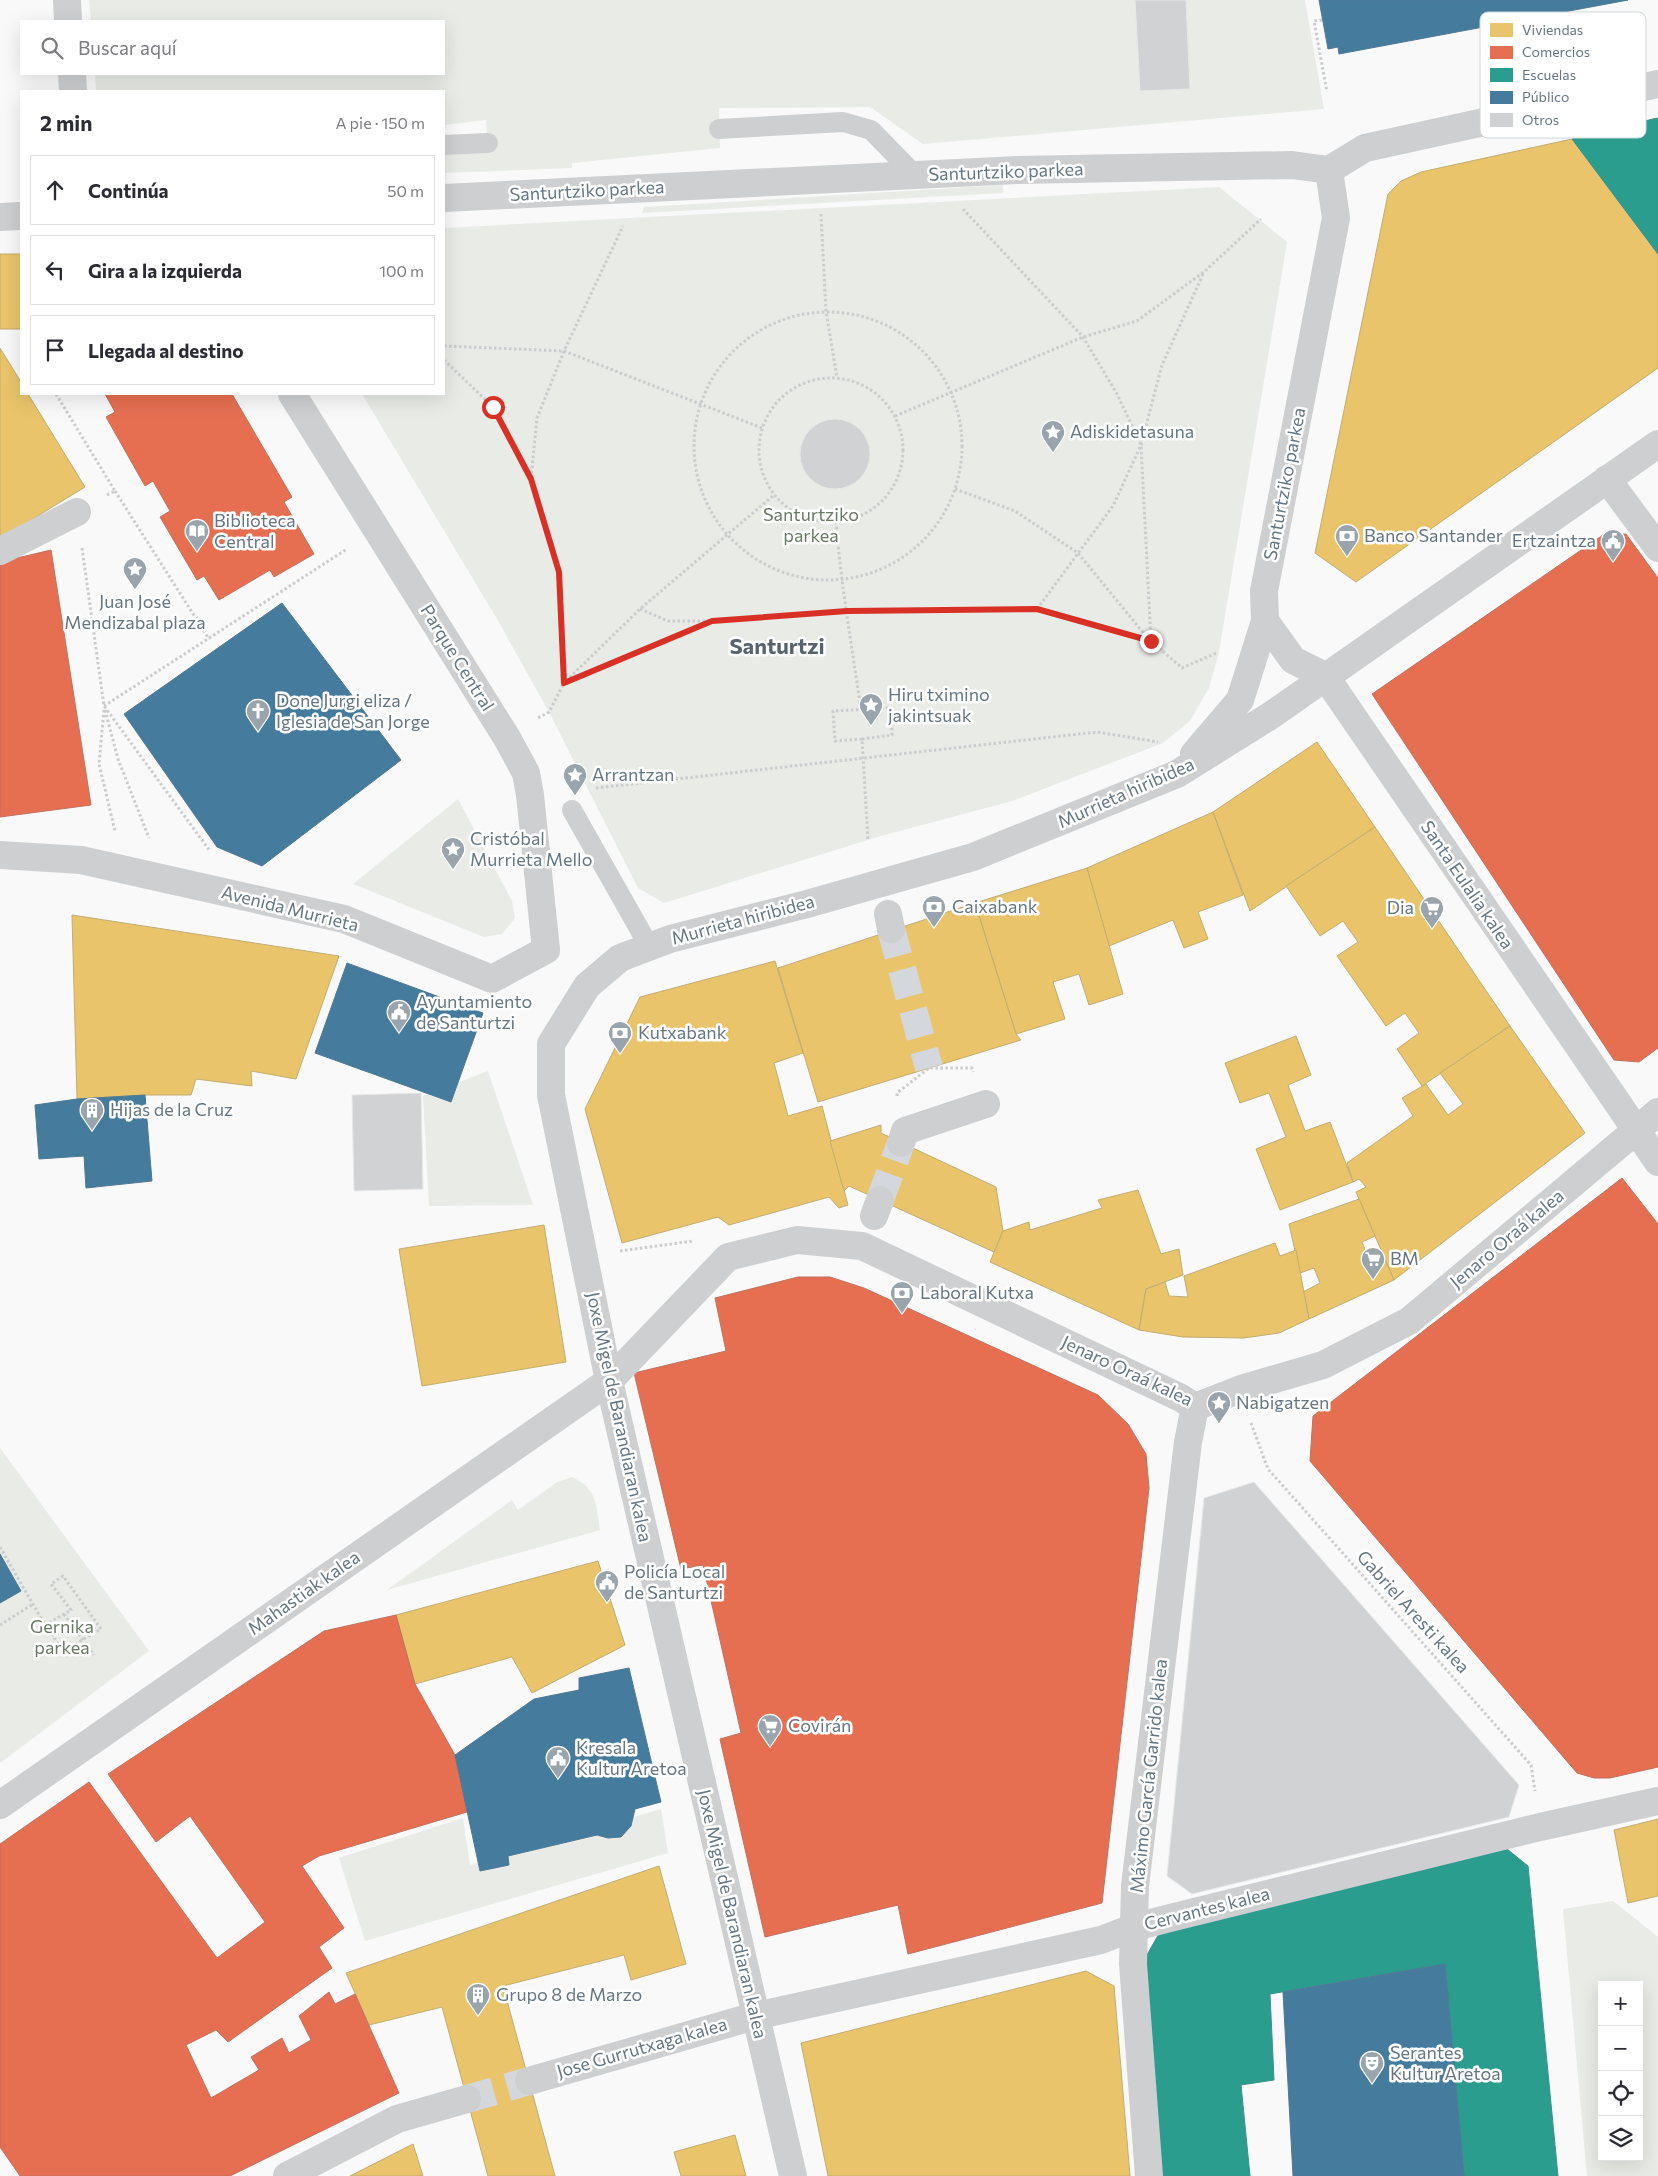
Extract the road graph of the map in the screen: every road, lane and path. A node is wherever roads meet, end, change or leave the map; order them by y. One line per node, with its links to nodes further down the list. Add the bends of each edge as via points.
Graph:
1 (67, 0): 2 (street)
2 (68, 20)
3 (1322, 20): 6 (path, via 1314,21)
4 (72, 75): 5 (street)
5 (73, 90)
6 (1327, 92)
7 (1480, 123): 11 (street, via 1365,148)
8 (719, 129): 12 (lane, via 843,122 871,130)
9 (488, 143): 10 (lane)
10 (445, 145)
11 (1329, 170): 12 (street, Santurtziko parkea, via 1292,166 1018,170); 50 (street, Santurtziko parkea, via 1336,218 1264,591)
12 (916, 176): 13 (street, Santurtziko parkea)
13 (445, 198)
14 (821, 207): 19 (path)
15 (961, 208): 20 (path)
16 (627, 217): 22 (path)
17 (1261, 219): 18 (path)
18 (1205, 271): 20 (path, via 1137,321); 32 (path, via 1162,365)
19 (826, 311): 24 (path); 25 (path, via 866,316 902,332 932,358); 28 (path, via 786,318 749,337 719,366)
20 (1083, 337): 25 (path); 32 (path, via 1117,394)
21 (445, 346): 22 (path)
22 (564, 350): 28 (path); 33 (path, via 537,418)
23 (445, 361): 33 (path, via 493,407)
24 (836, 378): 29 (path, via 860,384 880,397); 30 (path, via 812,380 790,390 773,407)
25 (952, 392): 29 (path); 35 (path, via 963,433 960,475)
26 (57, 395): 36 (path)
27 (293, 395): 40 (street, Parque Central)
28 (700, 404): 30 (path); 41 (path, via 693,450 702,496)
29 (895, 416): 39 (path, via 902,439 902,464 894,486 879,504 858,517)
30 (762, 428): 37 (path, via 758,451 762,474)
31 (1658, 444): 34 (street, Murrieta hiribidea)
32 (1140, 445): 44 (path, via 1113,506); 52 (path)
33 (531, 479): 55 (path, via 559,572)
34 (1607, 479): 42 (street); 54 (street, Murrieta hiribidea)
35 (955, 489): 44 (path, via 1015,510); 45 (path, via 945,515 917,548 882,571)
36 (115, 491): 38 (path); 51 (path)
37 (774, 495): 39 (path, via 791,511 813,520); 41 (path)
38 (77, 512): 43 (street); 56 (path)
39 (836, 522): 45 (path)
40 (377, 530): 51 (path); 71 (street, Parque Central, via 526,773)
41 (726, 535): 45 (path, via 759,563 798,579); 46 (path)
42 (1658, 548)
43 (0, 551)
44 (1078, 553): 47 (path); 52 (path)
45 (840, 581): 48 (path)
46 (640, 609): 49 (path, via 668,621); 55 (path)
47 (1037, 609): 48 (path); 52 (path)
48 (847, 611): 49 (path); 57 (path)
49 (712, 621): 55 (path)
50 (1265, 621): 54 (street, Santa Eulalia kalea, via 1294,660); 62 (street, Santurtziko parkea, via 1240,700)
51 (209, 639): 56 (path)
52 (1151, 641): 53 (path, via 1182,668)
53 (1219, 652)
54 (1325, 676): 62 (street, Murrieta hiribidea, via 1270,716); 75 (street, Santa Eulalia kalea)
55 (564, 683): 58 (path)
56 (104, 706): 64 (path, via 99,764); 68 (path, via 118,758); 69 (path)
57 (861, 710): 59 (path, via 833,711 835,741); 59 (path, via 891,708 892,735)
58 (548, 712)
59 (862, 739): 61 (path)
60 (1163, 743): 61 (path, via 1096,732)
61 (862, 758): 63 (path); 66 (path)
62 (1177, 774): 70 (street, Murrieta hiribidea, via 972,857)
63 (587, 789)
64 (105, 795)
65 (572, 810): 70 (lane)
66 (868, 840)
67 (0, 855): 68 (street, Avenida Murrieta, via 81,860)
68 (164, 879): 69 (street, Avenida Murrieta)
69 (242, 896): 71 (street, Avenida Murrieta, via 344,919 492,979)
70 (649, 946): 72 (street, Murrieta hiribidea, via 620,958)
71 (546, 950)
72 (587, 986): 80 (street, Joxe Migel de Barandiaran kalea, via 551,1044 551,1095)
73 (986, 1104): 76 (street, via 905,1131)
74 (1658, 1112): 75 (street, Jenaro Oraá kalea)
75 (1636, 1132): 77 (street, Santa Eulalia kalea); 81 (street, Jenaro Oraá kalea, via 1409,1321 1323,1365 1241,1389)
76 (901, 1142)
77 (1658, 1162)
78 (699, 1240): 79 (path)
79 (614, 1252)
80 (609, 1381): 81 (street, Jenaro Oraá kalea, via 728,1257 797,1240 862,1246 988,1304); 91 (street, Mahastiak kalea); 94 (street, Joxe Migel de Barandiaran kalea)
81 (1195, 1407): 93 (street, Máximo García Garrido kalea, via 1188,1442 1135,1886)
82 (1250, 1420): 92 (path, Gabriel Aresti kalea, via 1268,1469 1531,1765)
83 (0, 1547): 84 (path)
84 (33, 1604): 86 (path); 87 (path)
85 (64, 1614): 86 (path); 88 (path); 88 (path, via 71,1610 51,1584 64,1576 100,1629)
86 (45, 1625): 88 (path, via 63,1651)
87 (0, 1626)
88 (82, 1640): 89 (path)
89 (94, 1655)
90 (1658, 1801): 92 (street, Cervantes kalea)
91 (0, 1805)
92 (1540, 1827): 93 (street, Cervantes kalea)
93 (1135, 1927): 94 (street, Cervantes kalea, via 1101,1940); 99 (street, Máximo García Garrido kalea, via 1133,1964)
94 (756, 2016): 95 (street, Jose Gurrutxaga kalea); 98 (street, Joxe Migel de Barandiaran kalea)
95 (529, 2081)
96 (468, 2099): 97 (street, via 397,2119)
97 (287, 2176)
98 (793, 2176)
99 (1149, 2176)

